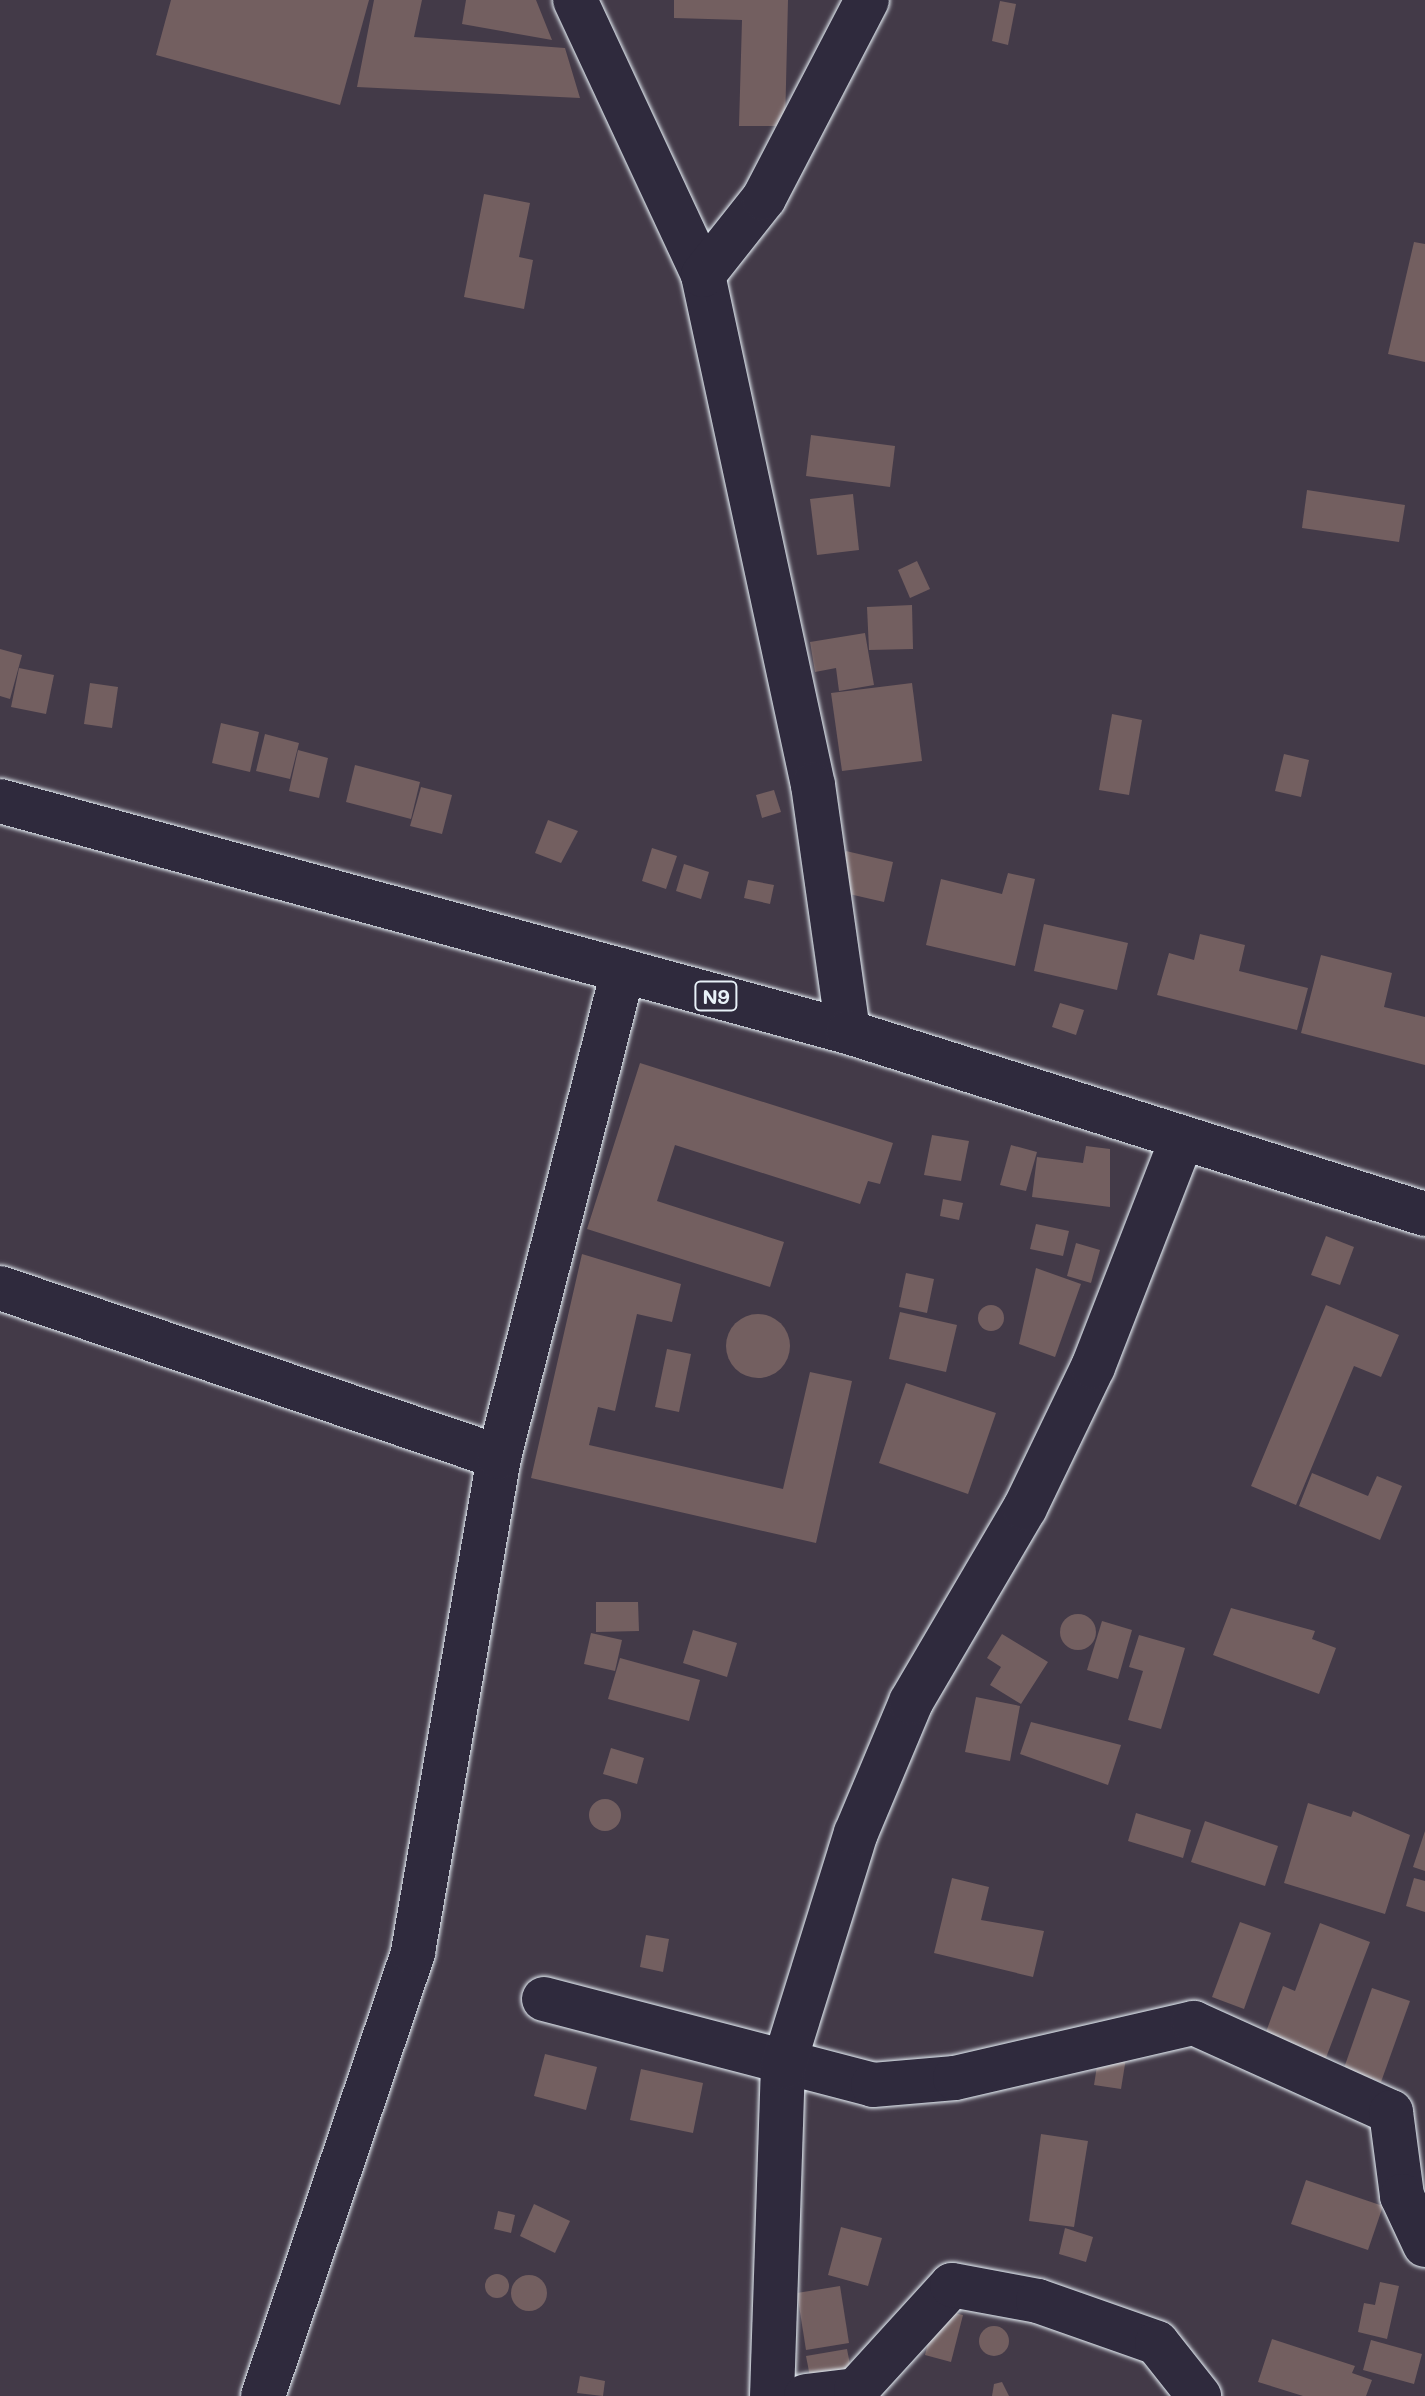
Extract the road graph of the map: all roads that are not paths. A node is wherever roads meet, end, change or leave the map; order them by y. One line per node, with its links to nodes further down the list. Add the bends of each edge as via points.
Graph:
1 (575, 0): 3 (main road)
2 (867, 0): 3 (main road, via 764,198)
3 (703, 275): 6 (main road, via 813,785)
4 (0, 801): 5 (main road, N9)
5 (623, 971): 6 (main road, N9); 10 (main road)
6 (848, 1032): 7 (main road, N9)
7 (1181, 1141): 8 (main road, N9); 12 (main road, via 1093,1367 1025,1508 911,1702 856,1833)
8 (1425, 1214)
9 (0, 1288): 10 (main road)
10 (499, 1457): 14 (main road, via 413,1952)
11 (544, 1999): 12 (main road)
12 (783, 2067): 13 (main road, via 873,2085 955,2078 1194,2023 1391,2112 1402,2196); 15 (main road)
13 (1425, 2245)
14 (263, 2396)
15 (772, 2396)
16 (806, 2396): 17 (main road, via 856,2390 952,2285 1038,2301 1157,2343)
17 (1199, 2396)

